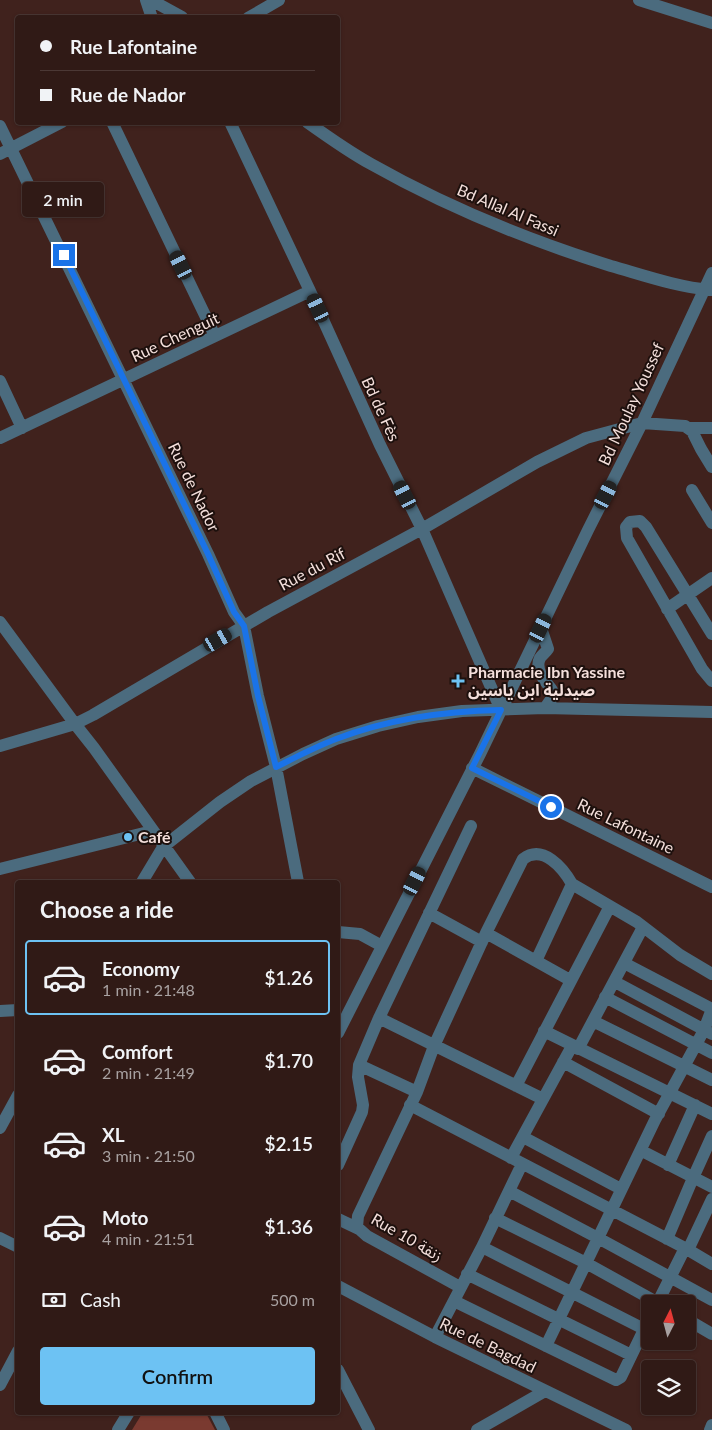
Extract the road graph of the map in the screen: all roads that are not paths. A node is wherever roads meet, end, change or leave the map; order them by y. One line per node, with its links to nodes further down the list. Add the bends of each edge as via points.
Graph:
1 (146, 0): 6 (street)
2 (151, 0): 7 (street)
3 (279, 0): 5 (street)
4 (639, 0): 8 (street)
5 (261, 14)
6 (151, 15)
7 (181, 15)
8 (712, 23)
9 (56, 125): 14 (street)
10 (113, 125): 19 (street)
11 (232, 125): 18 (street, Bd de Fès)
12 (312, 125): 17 (street, Bd Allal Al Fassi, via 370,164 529,239 663,281)
13 (0, 126): 14 (street, Rue de Nador)
14 (12, 149): 15 (street); 20 (street, Rue de Nador)
15 (0, 154)
16 (712, 273): 17 (street, Bd Moulay Youssef)
17 (708, 289): 22 (street, Bd Moulay Youssef)
18 (310, 291): 19 (street, Rue Chenguit); 30 (street, Bd de Fès, via 380,445)
19 (215, 336): 20 (street, Rue Chenguit)
20 (124, 379): 23 (street, Rue Chenguit); 35 (street, Rue de Nador, via 234,612)
21 (0, 381): 23 (street)
22 (642, 423): 24 (street, Rue du Rif); 30 (street, Rue du Rif, via 586,438 537,462); 36 (street, Bd Moulay Youssef)
23 (22, 428): 26 (street, Rue Chenguit)
24 (689, 428): 25 (street, Rue du Rif); 27 (street)
25 (712, 428)
26 (0, 438)
27 (712, 466)
28 (692, 490): 29 (street)
29 (712, 523)
30 (422, 528): 35 (street, Rue du Rif); 40 (street, Bd de Fès)
31 (712, 578): 32 (street)
32 (688, 594): 33 (street); 33 (street, via 646,527 640,521 630,522 626,527 627,538); 37 (street)
33 (667, 608): 38 (street)
34 (0, 622): 42 (street)
35 (244, 626): 42 (street, Rue du Rif); 44 (street, Rue de Nador)
36 (541, 628): 39 (street, via 548,649 538,667 552,690 552,698); 40 (street, Bd Moulay Youssef)
37 (712, 634)
38 (712, 681)
39 (545, 708): 40 (street); 41 (street)
40 (501, 710): 44 (street, via 462,711 378,726 336,739); 45 (street, Bd Moulay Youssef)
41 (712, 712)
42 (74, 724): 43 (street, Rue du Rif); 47 (street)
43 (0, 746)
44 (276, 767): 48 (street, via 220,802); 52 (street, Rue de Nador)
45 (472, 768): 54 (street, Rue Lafontaine); 60 (street, Bd Moulay Youssef)
46 (471, 826): 56 (street)
47 (152, 831): 48 (street); 49 (street)
48 (163, 847): 50 (street); 51 (street)
49 (0, 869)
50 (143, 880)
51 (188, 880)
52 (298, 880)
53 (572, 884): 55 (street); 59 (street, Rue 10 زنقة, via 558,864 549,858 528,856 518,868); 61 (street)
54 (712, 887)
55 (610, 906): 57 (street); 64 (street)
56 (429, 913): 59 (street); 69 (street)
57 (643, 928): 62 (street); 63 (street)
58 (340, 932): 60 (street, via 360,934)
59 (484, 937): 61 (street); 75 (street, Rue 10 زنقة)
60 (382, 946): 71 (street, Bd Moulay Youssef)
61 (536, 961): 64 (street)
62 (624, 963): 65 (street); 73 (street, via 712,1009)
63 (712, 974)
64 (570, 980): 72 (street)
65 (615, 982): 66 (street); 73 (street)
66 (605, 997): 70 (street); 74 (street)
67 (15, 1010): 68 (street)
68 (0, 1011)
69 (379, 1018): 75 (street); 79 (street)
70 (593, 1021): 76 (street); 80 (street)
71 (340, 1029)
72 (544, 1031): 76 (street); 82 (street)
73 (708, 1032): 74 (street)
74 (695, 1045): 77 (street); 80 (street)
75 (434, 1046): 82 (street); 83 (street, Rue 10 زنقة)
76 (575, 1047): 78 (street); 84 (street)
77 (712, 1053)
78 (563, 1062): 85 (street); 89 (street)
79 (359, 1065): 83 (street); 95 (street, via 362,1112)
80 (684, 1066): 81 (street); 84 (street)
81 (712, 1080)
82 (516, 1086): 85 (street)
83 (416, 1092): 87 (street, Rue 10 زنقة)
84 (671, 1094): 88 (street); 89 (street)
85 (543, 1099): 93 (street)
86 (15, 1100): 91 (street)
87 (410, 1105): 96 (street); 106 (street, Rue 10 زنقة, via 357,1222)
88 (695, 1105): 90 (street); 97 (street)
89 (659, 1114): 94 (street)
90 (712, 1114)
91 (0, 1128)
92 (712, 1136): 98 (street)
93 (523, 1137): 96 (street); 100 (street)
94 (642, 1150): 97 (street); 100 (street)
95 (340, 1161)
96 (517, 1161): 101 (street); 103 (street)
97 (668, 1165): 98 (street)
98 (693, 1178): 99 (street); 109 (street)
99 (712, 1187)
100 (621, 1189): 103 (street)
101 (509, 1191): 104 (street); 108 (street)
102 (712, 1199): 112 (street)
103 (612, 1210): 108 (street); 109 (street)
104 (496, 1218): 111 (street); 113 (street)
105 (340, 1221): 106 (street)
106 (359, 1230): 118 (street, Rue 10 زنقة)
107 (0, 1238): 110 (street)
108 (598, 1238): 113 (street); 116 (street)
109 (668, 1239): 112 (street)
110 (15, 1246)
111 (482, 1247): 115 (street); 119 (street)
112 (687, 1249): 114 (street); 116 (street)
113 (586, 1263): 119 (street); 120 (street)
114 (712, 1264)
115 (467, 1274): 118 (street); 124 (street)
116 (670, 1276): 121 (street); 122 (street)
117 (340, 1287): 129 (street, Rue de Bagdad)
118 (460, 1287): 123 (street)
119 (573, 1292): 124 (street); 125 (street)
120 (644, 1295)
121 (662, 1295)
122 (712, 1300)
123 (454, 1301): 129 (street); 130 (street)
124 (560, 1319): 130 (street); 131 (street)
125 (641, 1320)
126 (696, 1325): 127 (street)
127 (712, 1334)
128 (641, 1335): 131 (street)
129 (435, 1337): 135 (street, Rue de Bagdad)
130 (546, 1346): 131 (street, via 616,1380 622,1377)
131 (631, 1355)
132 (15, 1357): 134 (street)
133 (340, 1374): 141 (street)
134 (0, 1385)
135 (545, 1391): 142 (street); 143 (street, Rue de Bagdad)
136 (127, 1415): 139 (street)
137 (216, 1415): 140 (street)
138 (712, 1425): 144 (street)
139 (118, 1430)
140 (224, 1430)
141 (369, 1430)
142 (477, 1430)
143 (626, 1430)
144 (710, 1430)

